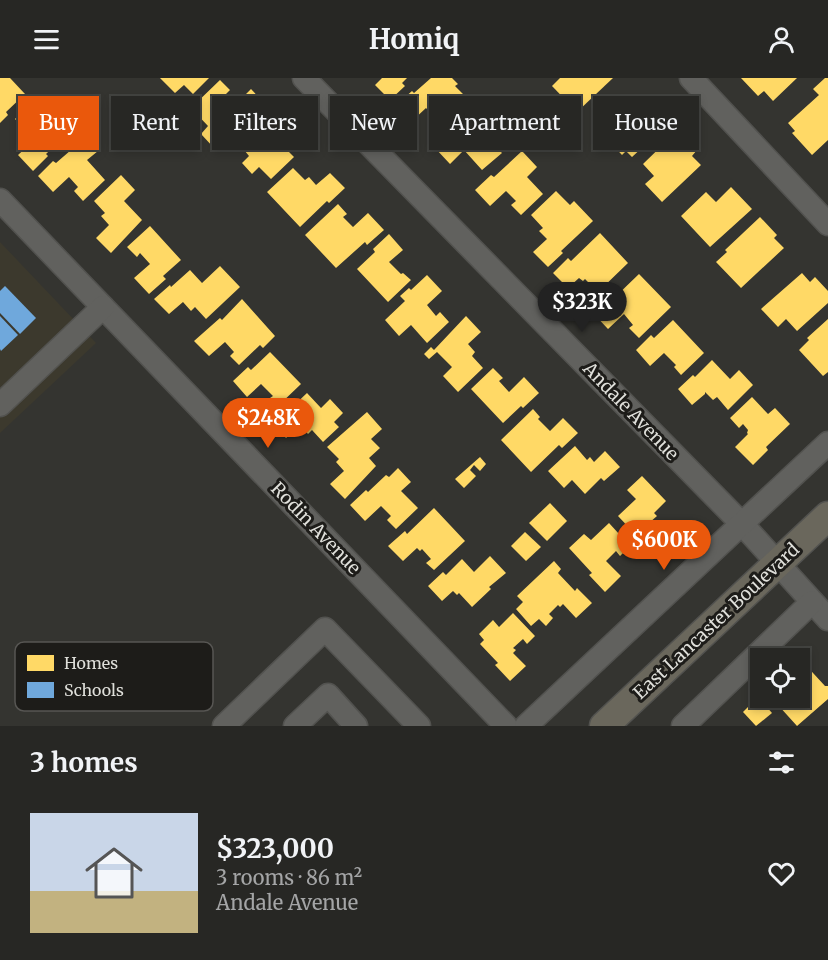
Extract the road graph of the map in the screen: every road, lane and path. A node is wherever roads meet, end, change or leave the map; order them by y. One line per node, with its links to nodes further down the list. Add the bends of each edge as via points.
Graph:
1 (304, 78): 9 (street, Andale Avenue)
2 (691, 78): 4 (street)
3 (0, 200): 5 (street, Rodin Avenue)
4 (828, 224)
5 (103, 307): 6 (street); 17 (street, Rodin Avenue)
6 (0, 405)
7 (828, 443): 9 (street)
8 (828, 516): 10 (main road, East Lancaster Boulevard)
9 (742, 525): 10 (street, Andale Avenue); 18 (street)
10 (778, 564): 11 (street, Andale Avenue); 19 (main road, East Lancaster Boulevard)
11 (812, 602): 12 (street, Andale Avenue); 20 (street)
12 (828, 619)
13 (301, 720): 15 (street, via 328,695)
14 (224, 726): 16 (street, via 325,629)
15 (356, 726)
16 (419, 726)
17 (507, 726)
18 (526, 726)
19 (604, 726)
20 (682, 726)

